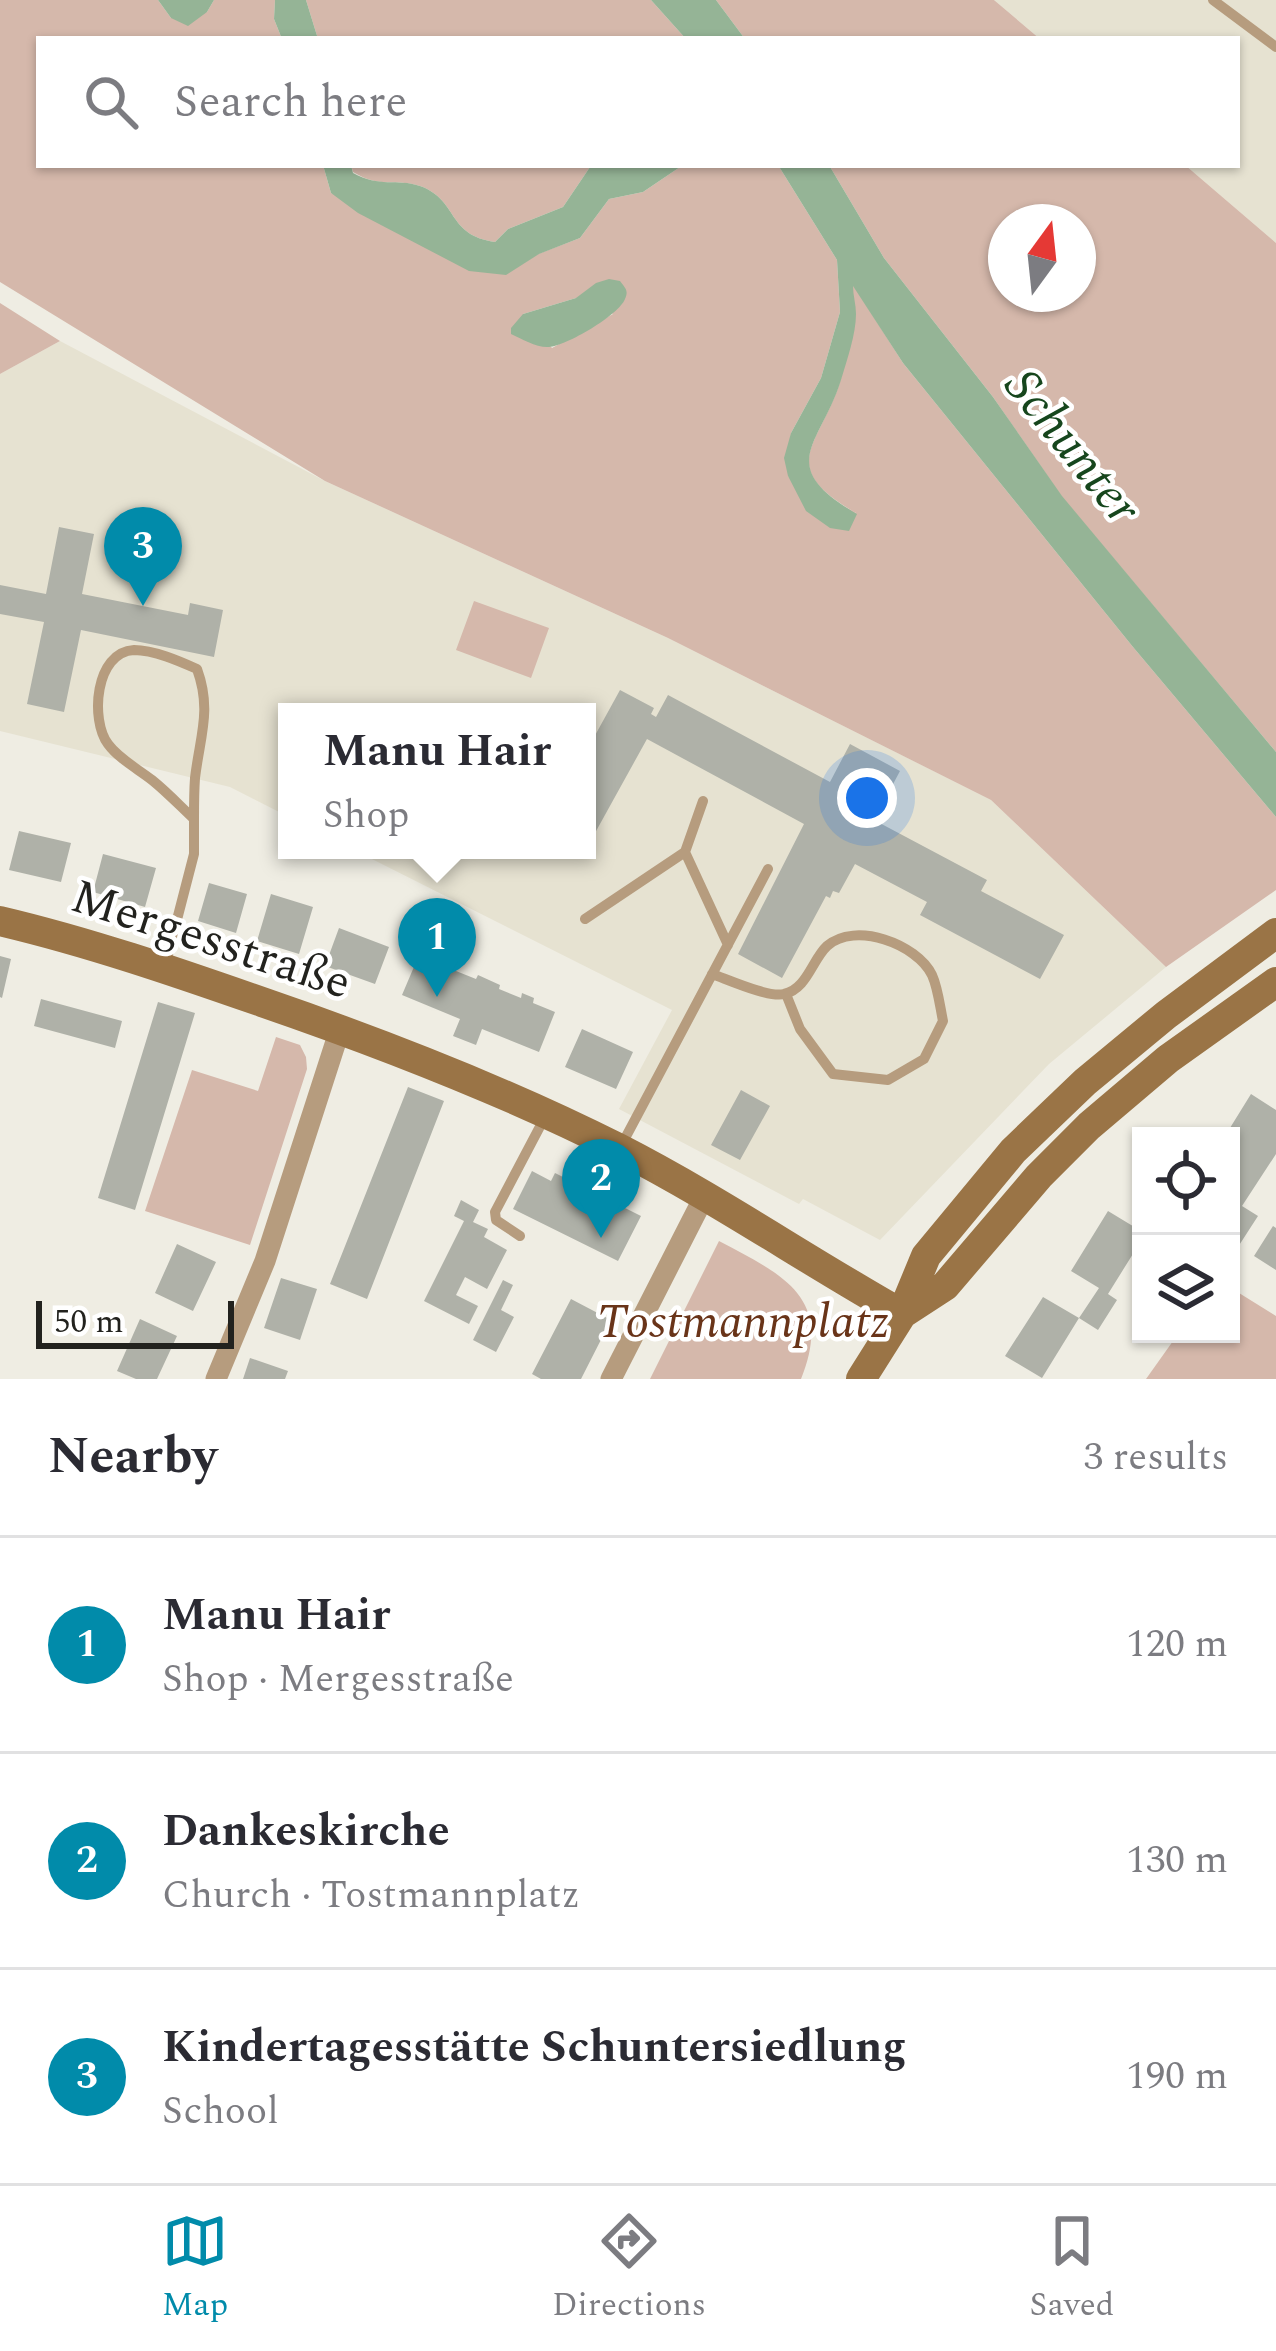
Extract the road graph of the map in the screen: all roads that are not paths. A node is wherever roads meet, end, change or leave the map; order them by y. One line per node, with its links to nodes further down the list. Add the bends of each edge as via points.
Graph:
1 (1213, 0): 2 (lane)
2 (1276, 47)
3 (703, 801): 5 (lane)
4 (194, 819): 4 (lane, via 99,727 103,679 113,658 131,650 197,669 206,692); 11 (lane, via 194,854)
5 (685, 852): 7 (lane); 10 (lane)
6 (768, 869): 10 (lane)
7 (585, 919)
8 (0, 922): 11 (main road, Mergesstraße)
9 (1276, 934): 20 (main road, via 1166,1015 1013,1151 926,1256)
10 (728, 945): 12 (lane)
11 (164, 969): 15 (main road, Mergesstraße)
12 (712, 974): 14 (lane); 17 (lane)
13 (1276, 982): 20 (main road, via 1089,1126 945,1286)
14 (786, 994): 14 (lane, via 829,944 854,934 902,945 932,973 944,1021 924,1058 887,1080 833,1073)
15 (340, 1029): 16 (main road, Mergesstraße); 21 (street, via 265,1261)
16 (547, 1114): 17 (main road, Mergesstraße); 19 (lane, via 495,1213)
17 (620, 1149): 18 (main road, Mergesstraße)
18 (705, 1195): 20 (main road, Mergesstraße); 22 (street)
19 (520, 1236)
20 (902, 1314): 23 (main road)
21 (216, 1379)
22 (611, 1379)
23 (861, 1379)

